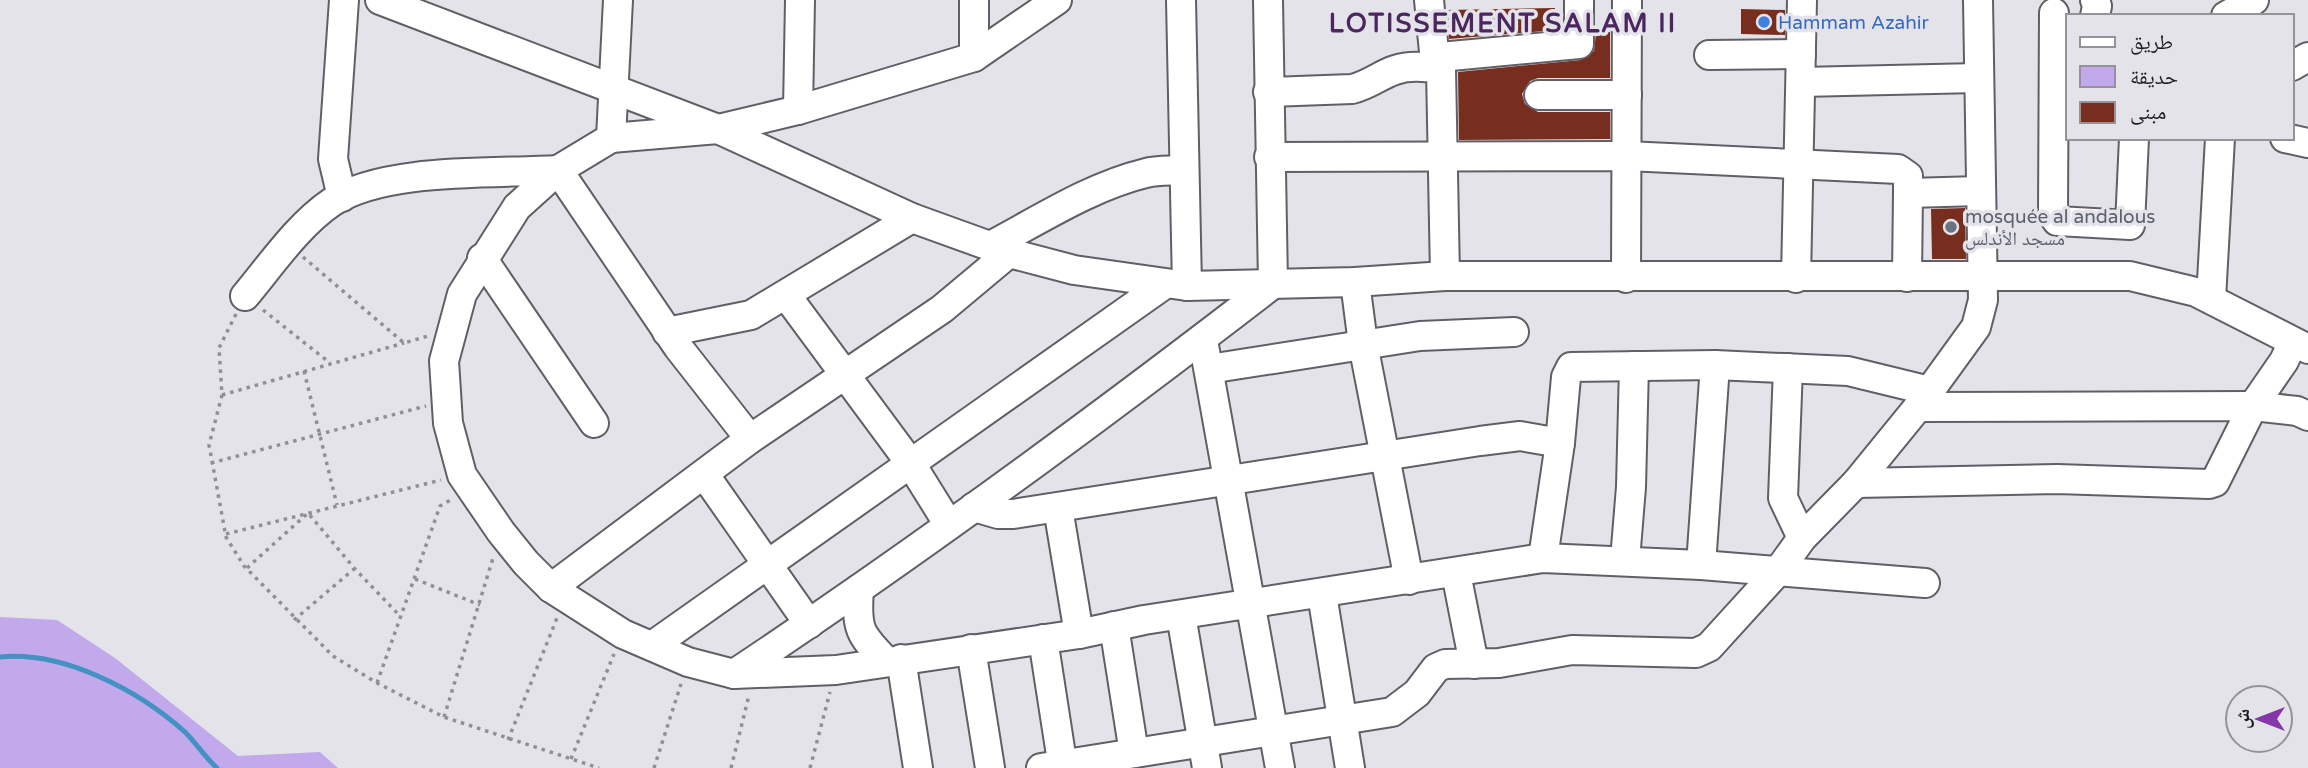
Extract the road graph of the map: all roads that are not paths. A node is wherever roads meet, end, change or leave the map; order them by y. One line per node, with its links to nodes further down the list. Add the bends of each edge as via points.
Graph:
1 (344, 0): 41 (street, via 333,159)
2 (380, 0): 15 (street)
3 (618, 0): 24 (street)
4 (800, 0): 28 (street)
5 (974, 0): 20 (street)
6 (1057, 0): 20 (street)
7 (1181, 0): 38 (street)
8 (1268, 0): 25 (street)
9 (1429, 0): 21 (street, via 1434,52)
10 (1579, 0): 21 (street, via 1579,44)
11 (1628, 0): 27 (street)
12 (1802, 0): 18 (street)
13 (1978, 0): 22 (street)
14 (2254, 0): 17 (street)
15 (434, 10): 24 (street)
16 (2052, 11): 31 (street, via 2053,215 2057,221 2130,225)
17 (2228, 14)
18 (1801, 54): 19 (street); 23 (street)
19 (1709, 55)
20 (974, 57): 28 (street)
21 (1441, 63): 25 (street, via 1394,70 1352,89); 35 (street)
22 (1978, 78): 23 (street); 39 (street)
23 (1801, 82): 36 (street)
24 (613, 89): 29 (street); 30 (street)
25 (1268, 92): 34 (street)
26 (1539, 94): 27 (street)
27 (1627, 95): 33 (street)
28 (798, 110): 29 (street)
29 (718, 130): 30 (street); 42 (street)
30 (611, 138): 37 (street)
31 (2134, 140)
32 (2220, 140): 55 (street)
33 (1627, 156): 35 (street); 36 (street); 48 (street)
34 (1269, 157): 35 (street); 51 (street)
35 (1444, 158): 46 (street)
36 (1799, 166): 40 (street, via 1898,169 1908,176); 49 (street)
37 (558, 170): 41 (street, via 388,181); 44 (street, via 517,206); 56 (street)
38 (1184, 170): 43 (street, via 1148,172 1127,179 1056,211); 52 (street)
39 (1980, 191): 40 (street); 45 (street)
40 (1908, 193): 47 (street)
41 (342, 197): 54 (street, via 288,245)
42 (912, 218): 43 (street); 53 (street)
43 (1000, 249): 52 (street, via 1074,270); 65 (street, via 942,309)
44 (482, 258): 69 (street); 90 (street, via 462,294 450,330 444,361 445,400 467,481 501,532)
45 (1982, 275): 47 (street); 55 (street, via 2130,276 2171,283); 66 (street, via 1983,300 1976,327)
46 (1445, 276): 48 (street); 50 (street)
47 (1907, 277): 49 (street)
48 (1626, 278): 49 (street)
49 (1796, 278)
50 (1355, 282): 51 (street); 59 (street)
51 (1273, 284): 52 (street); 58 (street)
52 (1176, 285): 73 (street)
53 (786, 295): 56 (street, via 751,315); 65 (street)
54 (245, 296)
55 (2211, 299): 60 (street)
56 (667, 332): 70 (street)
57 (1514, 332): 59 (street)
58 (1203, 340): 64 (street); 77 (street)
59 (1363, 344): 64 (street); 72 (street)
60 (2300, 345): 67 (street)
61 (1715, 365): 62 (street); 63 (street); 84 (street)
62 (1634, 366): 71 (street, via 1568,370); 82 (street)
63 (1788, 368): 66 (street, via 1847,371); 80 (street, via 1783,498)
64 (1209, 369): 75 (street)
65 (846, 375): 70 (street); 73 (street)
66 (1924, 399): 67 (street); 76 (street)
67 (2253, 406): 68 (street); 76 (street, via 2215,482 2209,484 2057,479)
68 (2308, 416)
69 (594, 423)
70 (750, 439): 74 (street)
71 (1560, 443): 72 (street, via 1520,436); 81 (street)
72 (1385, 458): 75 (street); 87 (street)
73 (911, 464): 79 (street); 83 (street)
74 (704, 474): 83 (street); 90 (street)
75 (1229, 481): 78 (street); 92 (street)
76 (1856, 483): 80 (street)
77 (974, 507): 78 (street, via 998,514); 79 (street)
78 (1058, 508): 96 (street)
79 (949, 525): 89 (street)
80 (1802, 538): 85 (street)
81 (1543, 558): 82 (street); 86 (street)
82 (1625, 560): 84 (street)
83 (769, 564): 94 (street); 98 (street)
84 (1701, 565): 85 (street)
85 (1779, 570): 88 (street); 101 (street, via 1702,652 1572,650)
86 (1456, 573): 87 (street); 101 (street)
87 (1409, 580): 91 (street)
88 (1925, 583)
89 (859, 589): 94 (street); 100 (street, via 857,616 864,639)
90 (558, 593): 98 (street, via 622,634)
91 (1322, 594): 92 (street); 103 (street)
92 (1251, 604): 93 (street); 104 (street)
93 (1181, 615): 95 (street); 106 (street)
94 (810, 624): 102 (street)
95 (1114, 626): 96 (street); 105 (street)
96 (1079, 634): 97 (street)
97 (1043, 639): 99 (street); 107 (street)
98 (652, 646): 102 (street, via 688,662)
99 (971, 649): 100 (street); 109 (street)
100 (894, 660): 102 (street, via 836,670); 108 (street)
101 (1474, 664): 103 (street, via 1436,668 1398,710)
102 (744, 674)
103 (1342, 720): 104 (street); 111 (street)
104 (1275, 730): 106 (street); 110 (street)
105 (1134, 753): 106 (street); 107 (street)
106 (1205, 755)
107 (1056, 767)
108 (918, 768)
109 (990, 768)
110 (1280, 768)
111 (1350, 768)

